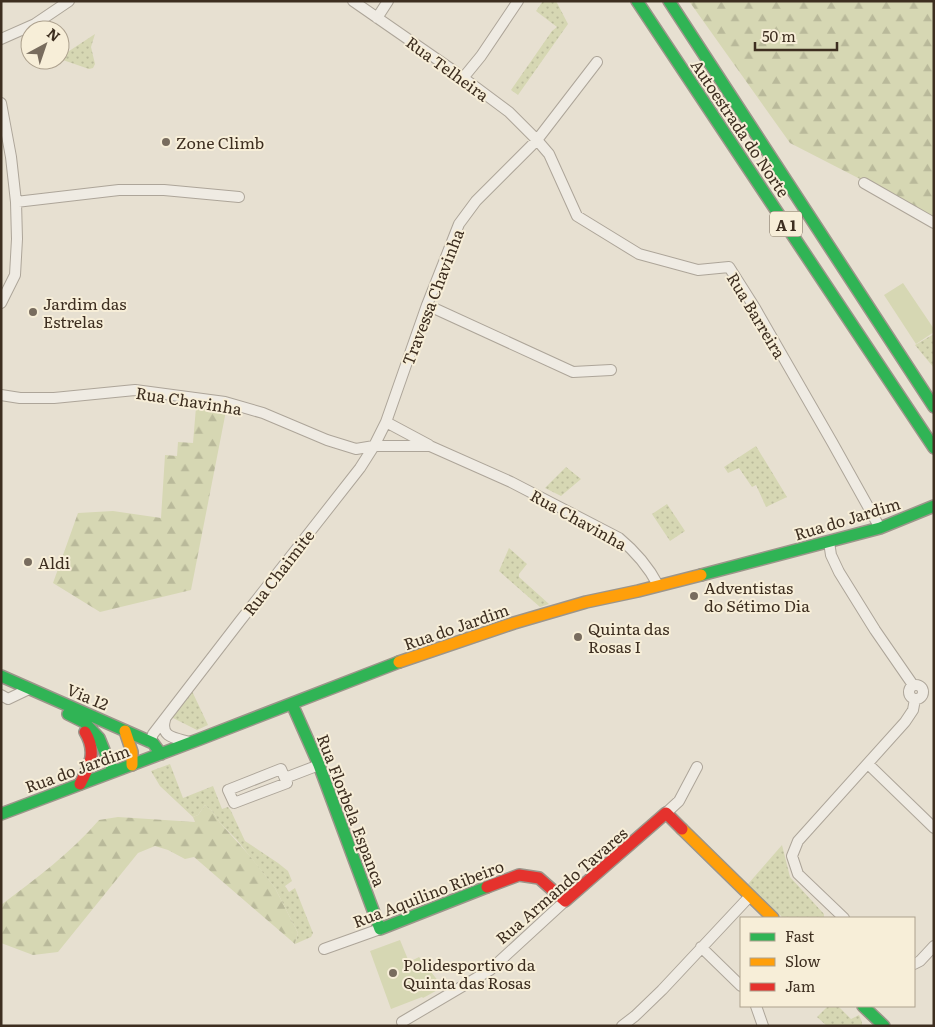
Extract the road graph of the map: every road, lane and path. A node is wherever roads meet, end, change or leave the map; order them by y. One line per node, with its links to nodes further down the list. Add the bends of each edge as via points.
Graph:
1 (69, 1): 8 (street, via 35,24)
2 (353, 1): 7 (street, Rua Telheira)
3 (388, 1): 7 (street)
4 (518, 1): 10 (street)
5 (637, 1): 25 (main road, Autoestrada do Norte / A 1)
6 (669, 1): 21 (main road, Autoestrada do Norte / A 1)
7 (377, 18): 10 (street, Rua Telheira)
8 (1, 39)
9 (597, 62): 12 (street, Travessa Chavinha)
10 (463, 78): 12 (street, Rua Telheira, via 509,112)
11 (1, 103): 15 (street)
12 (537, 140): 18 (street, Travessa Chavinha, via 476,200 459,224); 27 (street, Rua Barreira, via 549,154 577,216 639,254 698,270 729,267)
13 (864, 183): 16 (street)
14 (239, 197): 15 (street, via 164,190 119,190)
15 (16, 202): 17 (street, via 15,275)
16 (934, 222)
17 (1, 303)
18 (427, 305): 19 (street, via 573,372); 22 (street, Travessa Chavinha)
19 (611, 370)
20 (1, 395): 23 (street, Rua Chavinha, via 54,398 135,390 225,402 263,413 327,440 356,448)
21 (934, 407)
22 (386, 422): 23 (street, Rua Chaimite); 24 (street, Rua Chavinha)
23 (374, 446): 24 (street, Rua Chavinha); 38 (street, Rua Chaimite)
24 (430, 446): 29 (street, Rua Chavinha, via 511,482 619,538 645,563)
25 (934, 448)
26 (934, 506): 27 (main road, Rua do Jardim)
27 (880, 528): 28 (main road, Rua do Jardim)
28 (829, 542): 29 (main road, Rua do Jardim); 31 (street, via 831,556 839,572)
29 (658, 585): 36 (main road, Rua do Jardim, via 514,623 409,658)
30 (1, 676): 33 (main road, Via 12)
31 (913, 685): 32 (street); 35 (street, via 908,693)
32 (929, 690): 35 (street)
33 (33, 691): 34 (street, via 8,699); 37 (main road, Via 12); 39 (main road, Via 12)
34 (1, 695)
35 (915, 699): 43 (street, via 906,722)
36 (292, 704): 41 (main road, Rua do Jardim); 45 (main road, Rua Florbela Espanca)
37 (64, 712): 47 (main road, Via 12, via 84,722 99,738); 49 (main road, Via 12, via 82,728 93,749)
38 (166, 719): 40 (street, Rua Chaimite); 41 (street, via 165,732 171,737)
39 (125, 731): 40 (main road, Via 12); 44 (main road, via 132,752)
40 (150, 742): 42 (main road, Via 12)
41 (191, 742): 42 (main road, Rua do Jardim)
42 (161, 754): 44 (main road, Rua do Jardim)
43 (868, 764): 52 (street); 56 (street, via 798,840 792,856 798,874)
44 (132, 765): 47 (main road, Rua do Jardim)
45 (319, 765): 48 (street); 57 (main road, Rua Florbela Espanca)
46 (697, 767): 50 (street, Rua Armando Tavares, via 678,801)
47 (114, 772): 49 (main road, Rua do Jardim)
48 (285, 778): 48 (street, via 281,769 228,790 234,803 287,783)
49 (80, 784): 51 (main road, Rua do Jardim)
50 (666, 813): 53 (main road); 54 (main road, Rua Armando Tavares)
51 (1, 814)
52 (934, 828)
53 (750, 896): 55 (main road); 59 (street)
54 (564, 901): 57 (main road, Rua Aquilino Ribeiro, via 539,878 519,875); 65 (street, Rua Armando Tavares, via 490,970)
55 (772, 917)
56 (843, 917)
57 (380, 929): 60 (street, Rua Aquilino Ribeiro)
58 (934, 946): 61 (street)
59 (701, 947): 62 (street); 67 (street, via 662,990)
60 (324, 949)
61 (917, 962)
62 (740, 985)
63 (756, 1007): 68 (street)
64 (864, 1007): 66 (main road)
65 (402, 1022)
66 (883, 1025)
67 (622, 1026)
68 (763, 1026)

